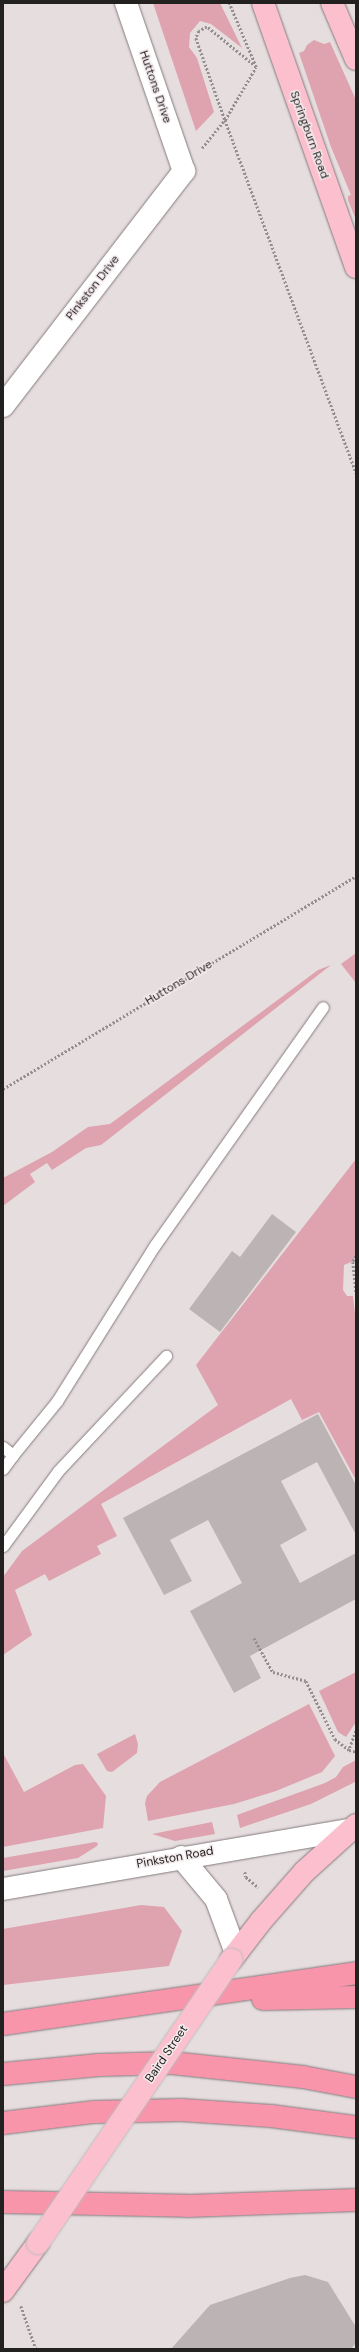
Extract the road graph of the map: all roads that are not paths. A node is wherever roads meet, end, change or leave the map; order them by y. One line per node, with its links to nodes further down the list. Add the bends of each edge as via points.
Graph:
1 (126, 3): 5 (street, Huttons Drive)
2 (263, 3): 6 (main road, Springburn Road)
3 (332, 3): 4 (main road)
4 (356, 59)
5 (184, 170): 7 (street, Pinkston Drive)
6 (356, 267)
7 (3, 406)
8 (323, 1007): 11 (lane, via 155,1245 57,1401)
9 (166, 1356): 13 (lane, via 58,1471)
10 (3, 1447): 11 (lane)
11 (13, 1455): 12 (lane)
12 (3, 1469)
13 (3, 1546)
14 (352, 1828): 15 (street, Pinkston Road); 17 (main road, Baird Street, via 304,1872)
15 (181, 1857): 16 (street, Pinkston Road); 17 (street, via 216,1899)
16 (3, 1889)
17 (234, 1957): 28 (main road, Baird Street, bridge)
18 (356, 1973): 20 (highway)
19 (356, 1997): 20 (highway)
20 (120, 2006): 21 (highway)
21 (3, 2024)
22 (3, 2074): 23 (highway, via 99,2065 172,2063 303,2077)
23 (356, 2087)
24 (3, 2123): 25 (highway, via 94,2112 182,2110 271,2116)
25 (356, 2127)
26 (356, 2200): 27 (highway, via 187,2206)
27 (3, 2202)
28 (8, 2285)

